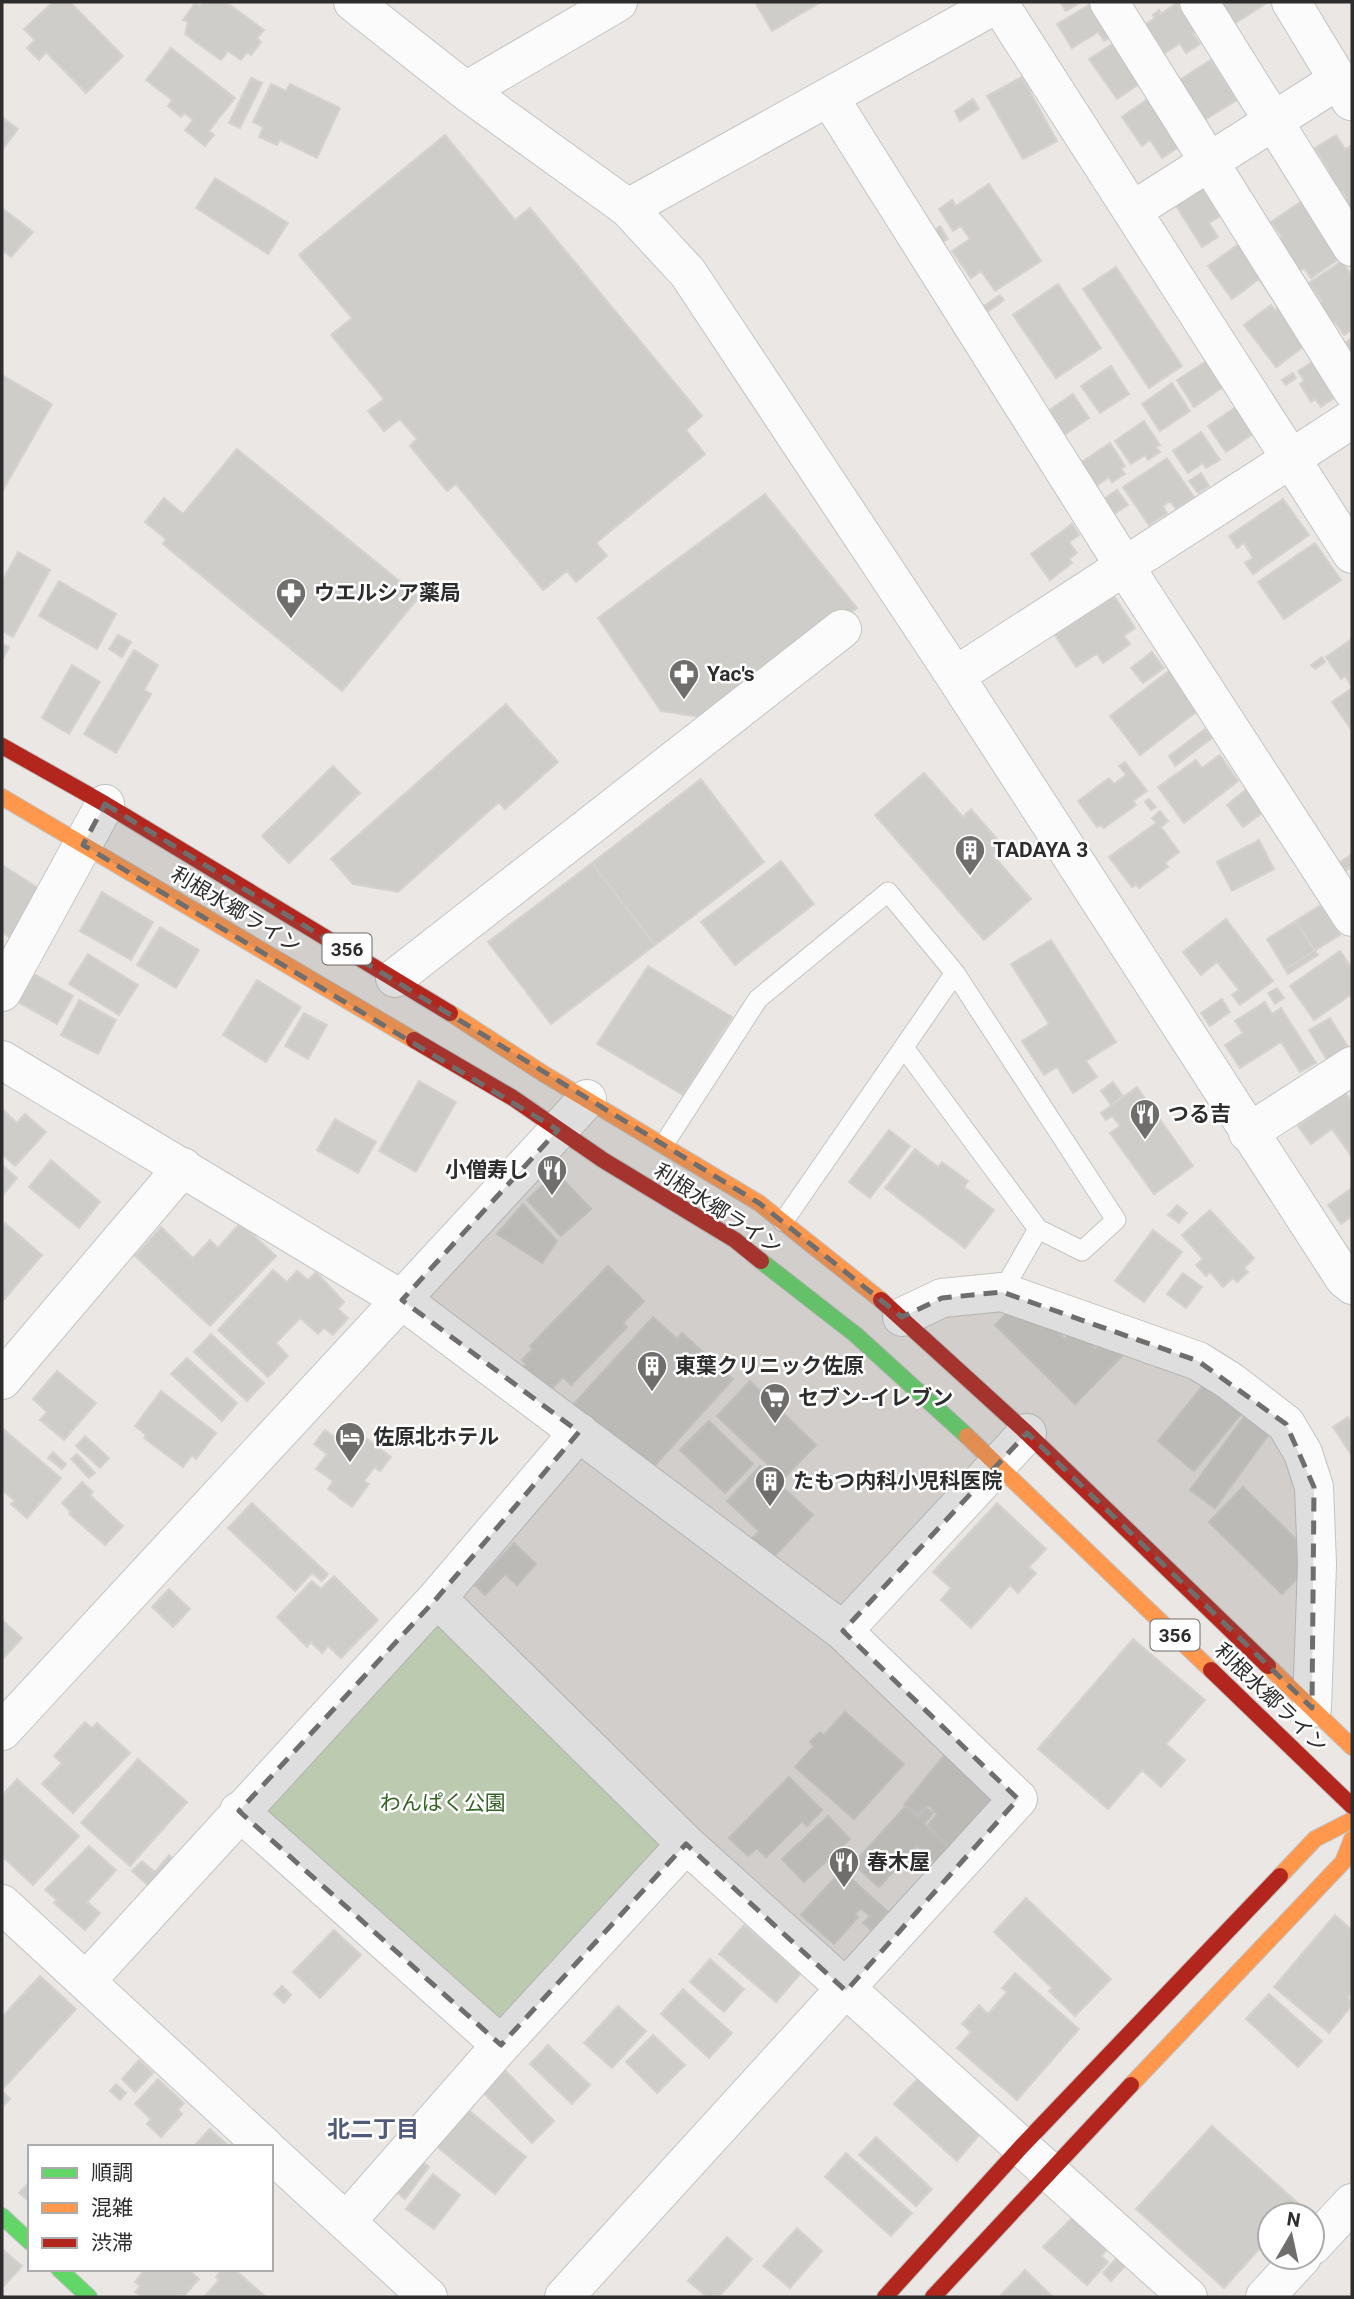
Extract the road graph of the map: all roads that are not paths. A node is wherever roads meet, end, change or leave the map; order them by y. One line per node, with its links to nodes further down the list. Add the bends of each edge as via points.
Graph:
1 (353, 2): 7 (street)
2 (618, 2): 7 (street)
3 (999, 2): 9 (street); 13 (street)
4 (1109, 2): 11 (street)
5 (1199, 2): 10 (street)
6 (1291, 2): 8 (street)
7 (466, 91): 12 (street)
8 (1345, 91): 10 (street)
9 (829, 97): 12 (street); 19 (street)
10 (1273, 120): 11 (street); 14 (street)
11 (1208, 161): 13 (street); 15 (street)
12 (628, 208): 21 (street, via 688,273)
13 (1132, 211): 17 (street)
14 (1352, 247)
15 (1352, 390)
16 (1352, 419): 17 (street)
17 (1292, 459): 18 (street); 19 (street)
18 (1352, 554)
19 (1125, 567): 21 (street); 26 (street)
20 (842, 629): 28 (street)
21 (955, 676): 35 (street)
22 (2, 746): 24 (main road, 利根水郷ライン / 356)
23 (2, 797): 25 (main road, 利根水郷ライン / 356)
24 (105, 804): 25 (street); 28 (main road, 利根水郷ライン / 356)
25 (83, 845): 29 (street); 34 (main road, 利根水郷ライン / 356, via 513,1098)
26 (1352, 917)
27 (956, 973): 30 (lane); 36 (lane, via 888,892 758,999); 39 (lane, via 1116,1220 1082,1251)
28 (395, 978): 33 (main road, 利根水郷ライン / 356)
29 (2, 992)
30 (905, 1049): 38 (lane); 39 (lane)
31 (2, 1060): 37 (street)
32 (1352, 1066): 35 (street)
33 (587, 1099): 34 (street); 36 (main road, 利根水郷ライン / 356)
34 (558, 1130): 42 (street); 47 (main road, 利根水郷ライン / 356, via 735,1240 856,1335)
35 (1248, 1133): 40 (street)
36 (664, 1144): 38 (main road, 利根水郷ライン / 356)
37 (183, 1167): 42 (street); 44 (street)
38 (783, 1222): 43 (main road, 利根水郷ライン / 356)
39 (1038, 1229): 41 (lane)
40 (1349, 1279)
41 (1002, 1292): 43 (street, via 942,1298); 50 (street, via 1198,1361 1286,1424 1303,1453 1314,1487 1317,1564)
42 (402, 1300): 45 (street); 51 (street)
43 (902, 1317): 46 (main road, 利根水郷ライン / 356)
44 (2, 1380)
45 (579, 1432): 48 (street); 49 (street)
46 (1027, 1433): 47 (street); 50 (main road, 利根水郷ライン / 356)
47 (999, 1465): 49 (street); 53 (main road, 利根水郷ライン / 356)
48 (437, 1598): 54 (street); 57 (street)
49 (844, 1631): 60 (street, via 1018,1799)
50 (1312, 1708): 52 (main road, 利根水郷ライン / 356)
51 (2, 1731)
52 (1352, 1747)
53 (1352, 1805)
54 (239, 1811): 59 (street); 61 (street)
55 (1352, 1820): 64 (main road, via 1315,1839)
56 (1352, 1839): 64 (main road, via 1343,1862)
57 (686, 1844): 60 (street); 61 (street)
58 (2, 1904): 59 (street)
59 (86, 1981): 62 (street)
60 (846, 1991): 64 (street); 74 (street)
61 (501, 2045): 67 (street)
62 (263, 2145)
63 (273, 2155): 67 (street)
64 (1035, 2159): 75 (main road); 76 (main road); 77 (street)
65 (1352, 2203): 68 (street)
66 (2, 2216): 69 (main road)
67 (346, 2222): 73 (street)
68 (1326, 2231)
69 (28, 2240)
70 (61, 2271): 72 (main road)
71 (1289, 2271): 78 (street)
72 (89, 2297)
73 (428, 2297)
74 (564, 2297)
75 (885, 2297)
76 (933, 2297)
77 (1188, 2297)
78 (1265, 2297)

